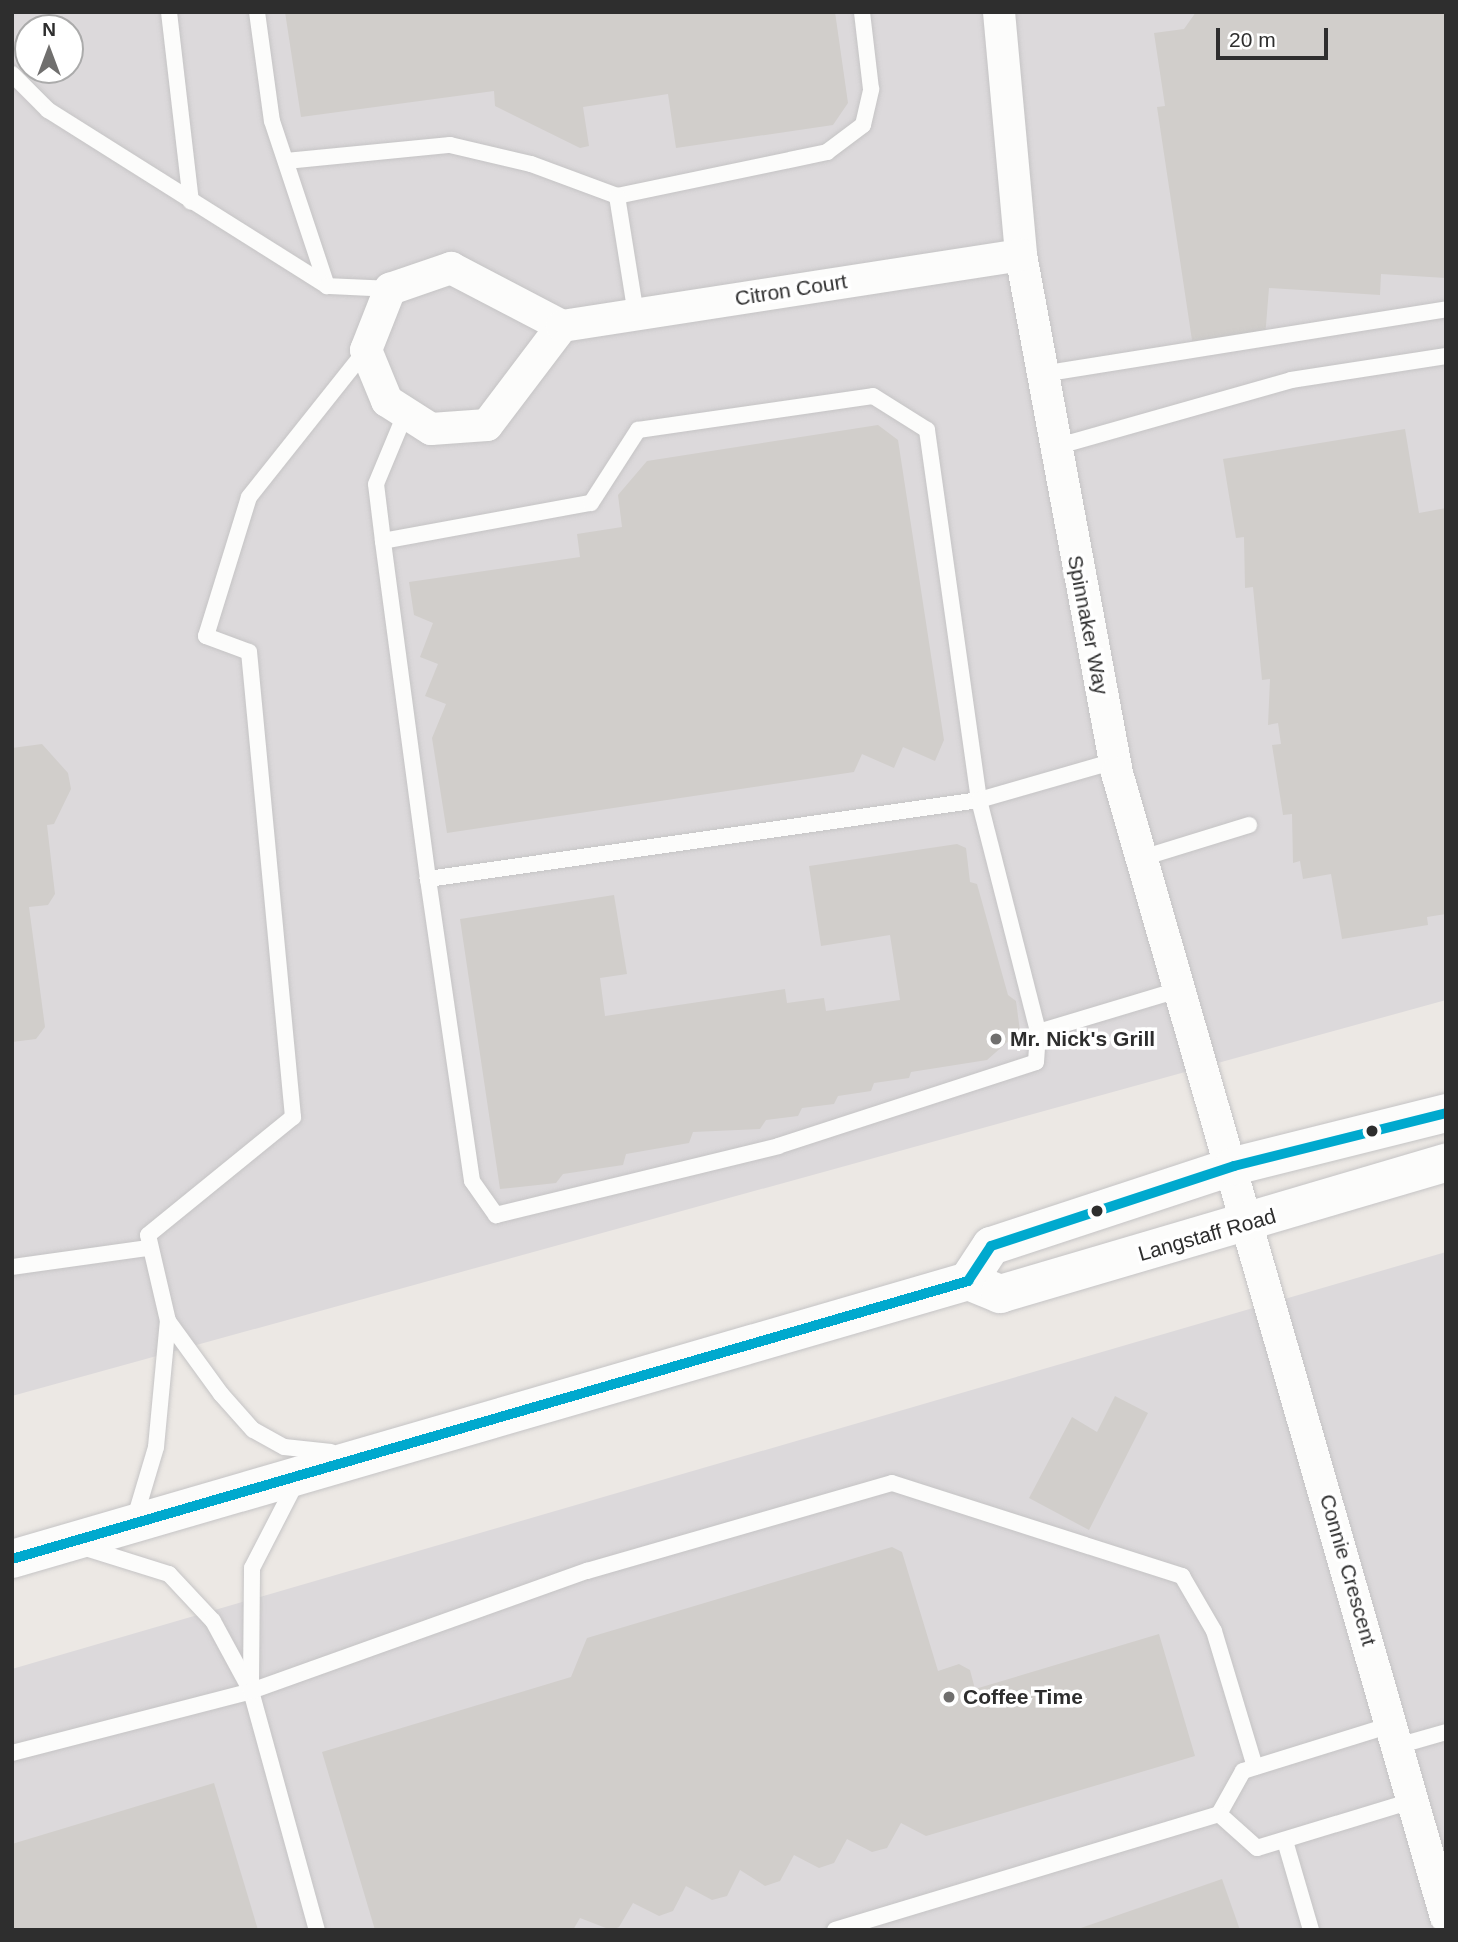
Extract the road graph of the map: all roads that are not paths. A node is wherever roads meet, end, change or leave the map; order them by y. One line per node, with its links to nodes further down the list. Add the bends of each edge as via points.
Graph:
1 (169, 12): 8 (lane)
2 (257, 12): 6 (lane, via 272,121)
3 (862, 12): 7 (lane, via 871,89 863,125 827,152)
4 (999, 12): 9 (street, Spinnaker Way)
5 (12, 74): 8 (lane, via 48,110)
6 (286, 161): 7 (lane, via 450,145 531,164); 10 (lane)
7 (617, 196): 13 (lane)
8 (191, 202): 10 (lane)
9 (1021, 256): 13 (street, Citron Court); 17 (street, Spinnaker Way)
10 (327, 286): 11 (lane)
11 (390, 289): 14 (street, via 451,268); 15 (street)
12 (1446, 309): 17 (lane)
13 (636, 314): 14 (street, Citron Court)
14 (562, 326): 18 (street, via 487,425 431,429)
15 (366, 350): 18 (street, via 387,401); 32 (lane, via 249,497 206,636 249,652 293,1117 148,1235)
16 (1446, 356): 19 (lane, via 1291,380)
17 (1042, 374): 19 (street, Spinnaker Way)
18 (406, 412): 20 (lane, via 376,484)
19 (1055, 447): 21 (street, Spinnaker Way)
20 (383, 541): 22 (lane, via 591,503 638,430 873,396 927,430); 25 (lane)
21 (1115, 761): 22 (lane); 24 (street, Spinnaker Way)
22 (979, 800): 25 (lane); 27 (lane)
23 (1249, 825): 24 (lane)
24 (1142, 858): 26 (street, Spinnaker Way)
25 (428, 879): 27 (lane, via 472,1181 496,1215 778,1146 1036,1062)
26 (1181, 989): 27 (lane); 30 (street, Spinnaker Way)
27 (1038, 1032)
28 (1446, 1113): 30 (main road)
29 (1446, 1163): 31 (main road, Langstaff Road)
30 (1234, 1166): 31 (street, Spinnaker Way); 34 (main road, via 991,1246)
31 (1251, 1223): 34 (main road, Langstaff Road, via 1000,1294); 43 (street, Connie Crescent)
32 (148, 1248): 33 (lane); 35 (lane)
33 (12, 1267)
34 (968, 1280): 36 (main road)
35 (168, 1321): 36 (lane, via 253,1430 284,1447 317,1454); 38 (lane, via 156,1447)
36 (375, 1449): 37 (main road)
37 (303, 1472): 38 (main road); 41 (lane, via 252,1568)
38 (134, 1521): 39 (main road)
39 (59, 1545): 40 (main road); 41 (lane, via 110,1551 169,1574 213,1621)
40 (12, 1559)
41 (251, 1691): 44 (lane); 45 (lane, via 587,1571 892,1483 1181,1576 1214,1631); 51 (lane)
42 (1446, 1732): 43 (lane)
43 (1394, 1735): 45 (lane); 46 (street, Connie Crescent)
44 (12, 1753)
45 (1255, 1767): 47 (lane, via 1243,1771)
46 (1412, 1801): 48 (lane); 49 (street, Connie Crescent)
47 (1219, 1814): 48 (lane, via 1257,1848); 52 (lane)
48 (1285, 1841): 53 (lane)
49 (1437, 1849): 50 (street, Connie Crescent)
50 (1446, 1917)
51 (317, 1930)
52 (835, 1930)
53 (1311, 1930)

